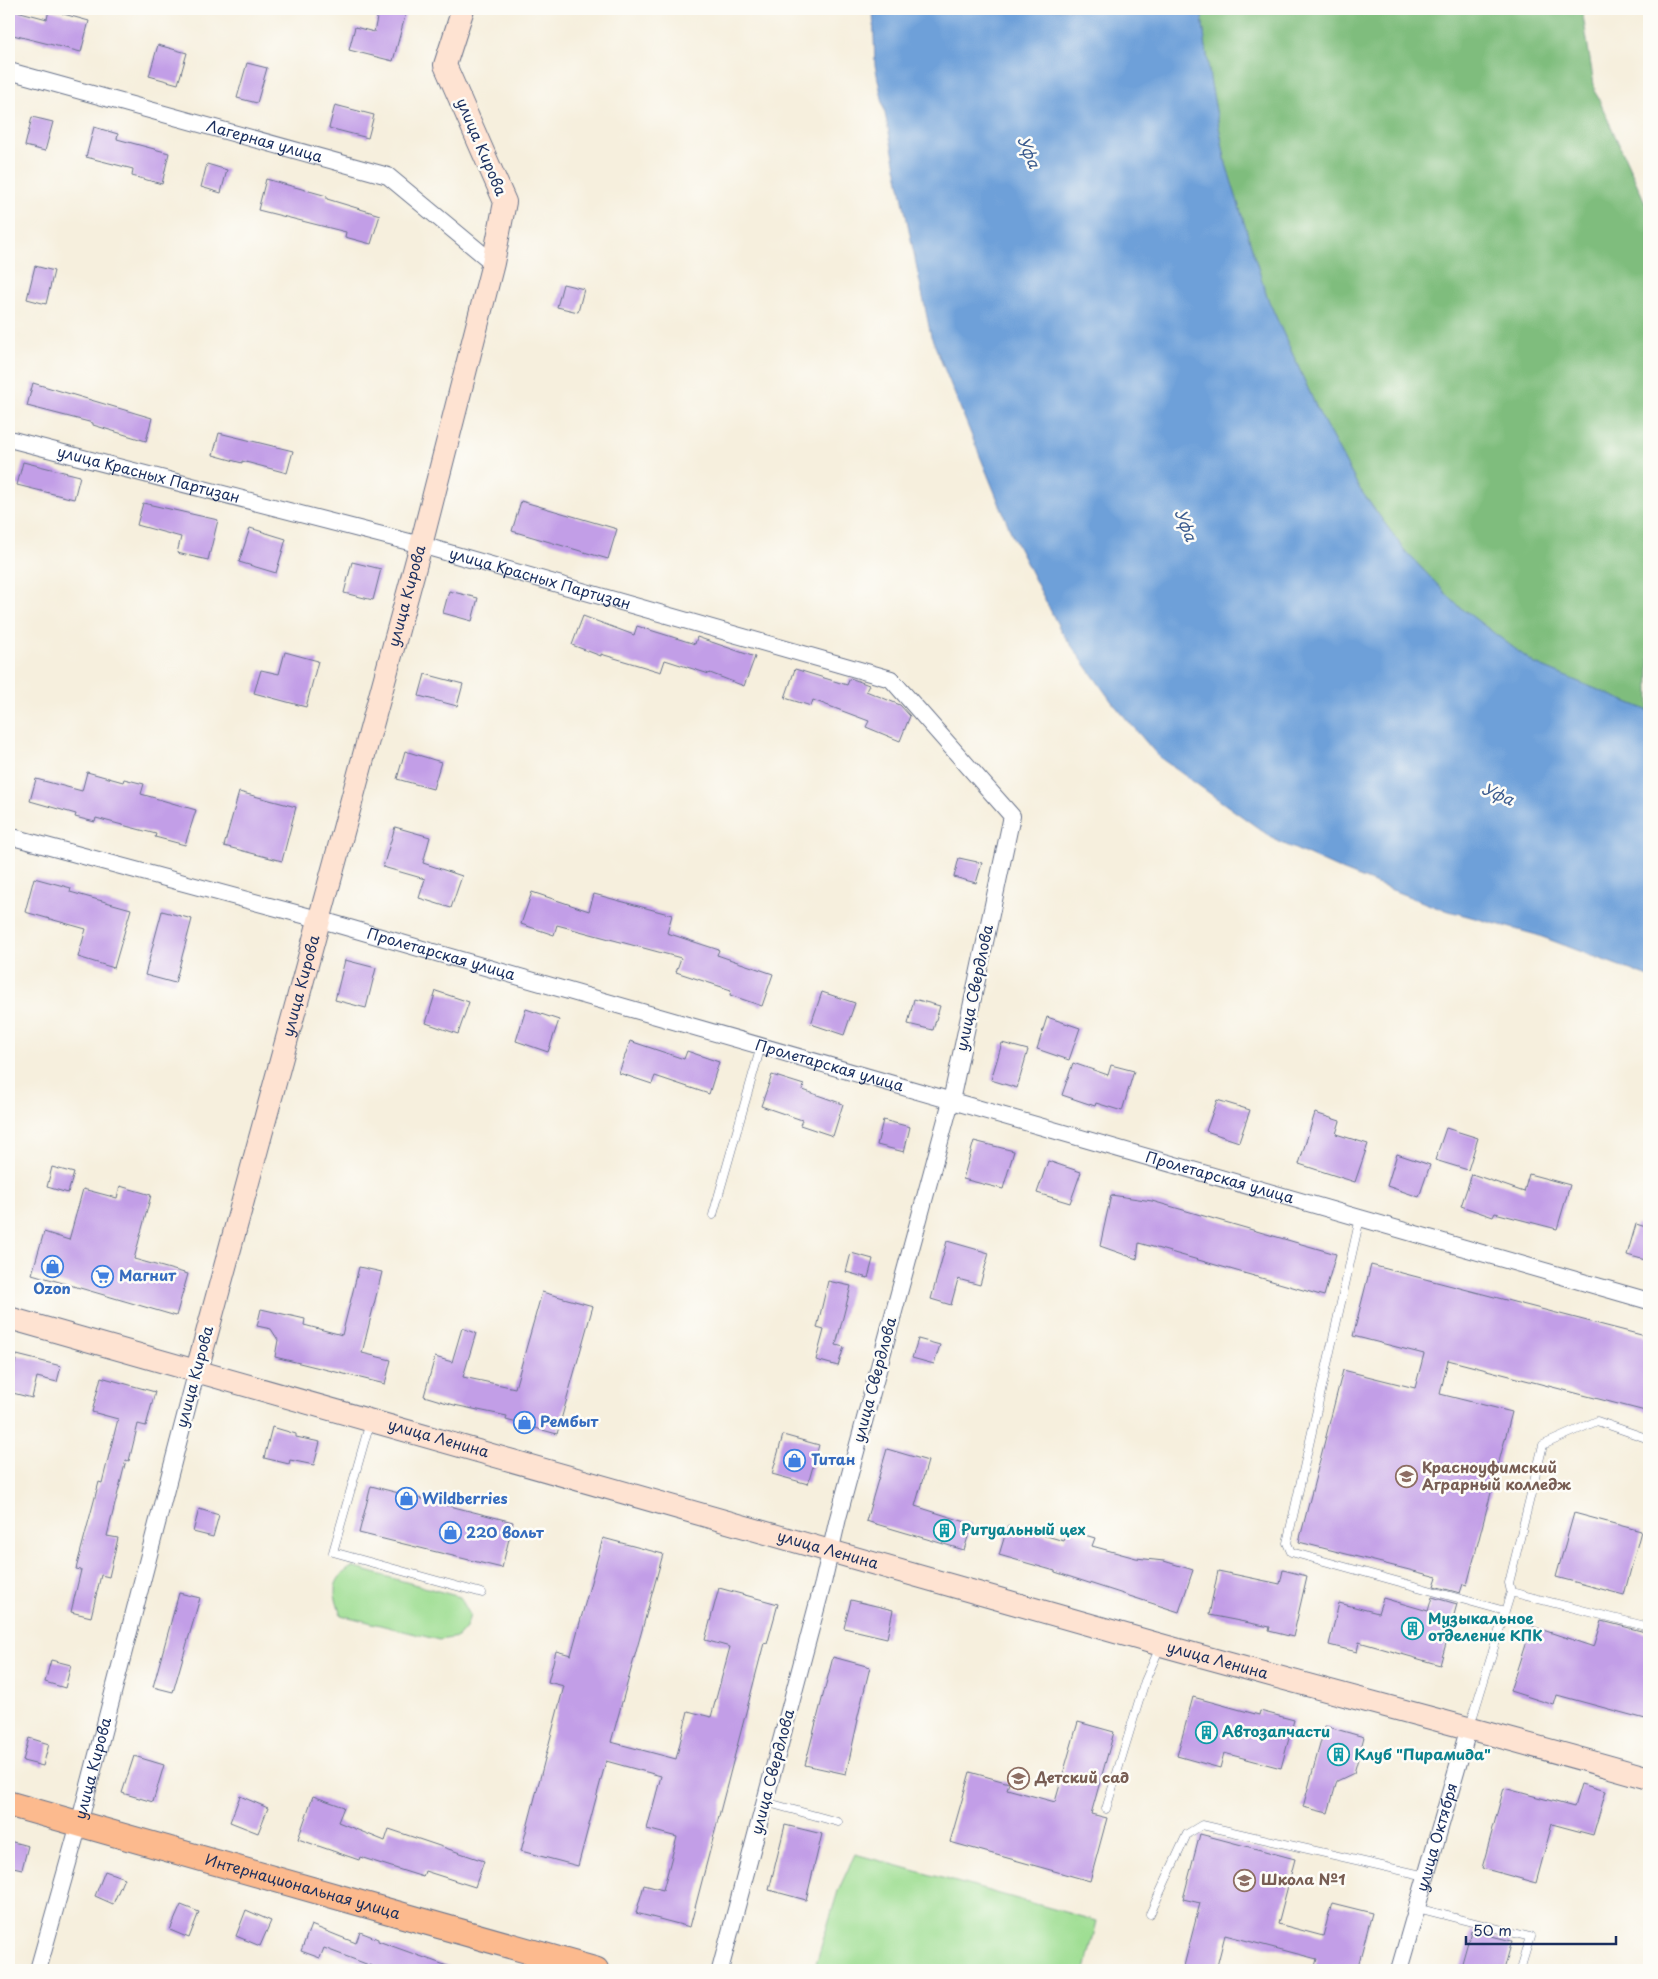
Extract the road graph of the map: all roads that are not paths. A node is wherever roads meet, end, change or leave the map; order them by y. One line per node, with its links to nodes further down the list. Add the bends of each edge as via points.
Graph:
1 (462, 9): 3 (main road, улица Кирова, via 445,65 504,202)
2 (9, 71): 3 (street, Лагерная улица, via 388,176)
3 (493, 263): 5 (main road, улица Кирова)
4 (9, 439): 5 (street, улица Красных Партизан)
5 (421, 545): 6 (street, улица Красных Партизан, via 891,679); 8 (main road, улица Кирова)
6 (1012, 816): 10 (street, улица Свердлова)
7 (9, 836): 8 (street, Пролетарская улица)
8 (318, 919): 9 (street, Пролетарская улица); 15 (main road, улица Кирова)
9 (761, 1046): 10 (street, Пролетарская улица); 11 (lane)
10 (951, 1101): 12 (street, Пролетарская улица); 18 (street, улица Свердлова)
11 (713, 1215)
12 (1360, 1218): 13 (street, Пролетарская улица); 21 (lane, via 1287,1543 1291,1552)
13 (1649, 1301)
14 (9, 1318): 15 (main road, улица Ленина)
15 (197, 1370): 16 (main road, улица Ленина); 30 (street, улица Кирова)
16 (370, 1420): 18 (main road, улица Ленина); 20 (lane, via 334,1552)
17 (1649, 1439): 19 (lane, улица Октября, via 1597,1422 1543,1445 1509,1583)
18 (830, 1551): 23 (main road, улица Ленина); 26 (street, улица Свердлова)
19 (1511, 1592): 21 (lane, улица Октября); 22 (lane)
20 (482, 1594)
21 (1506, 1611): 24 (lane, улица Октября)
22 (1649, 1627)
23 (1161, 1645): 24 (main road, улица Ленина); 28 (lane, via 1145,1681)
24 (1469, 1727): 25 (main road, улица Ленина); 31 (street, улица Октября)
25 (1649, 1778)
26 (765, 1802): 29 (lane); 36 (street, улица Свердлова)
27 (9, 1804): 30 (main road, Интернациональная улица)
28 (1106, 1808)
29 (838, 1822)
30 (79, 1824): 34 (street, улица Кирова); 35 (main road, Интернациональная улица)
31 (1426, 1876): 32 (street, улица Октября); 33 (lane, via 1202,1825 1187,1834)
32 (1417, 1908): 37 (street, улица Октября); 38 (lane, via 1530,1937)
33 (1150, 1914)
34 (38, 1970)
35 (596, 1970)
36 (720, 1970)
37 (1399, 1970)
38 (1520, 1970)

